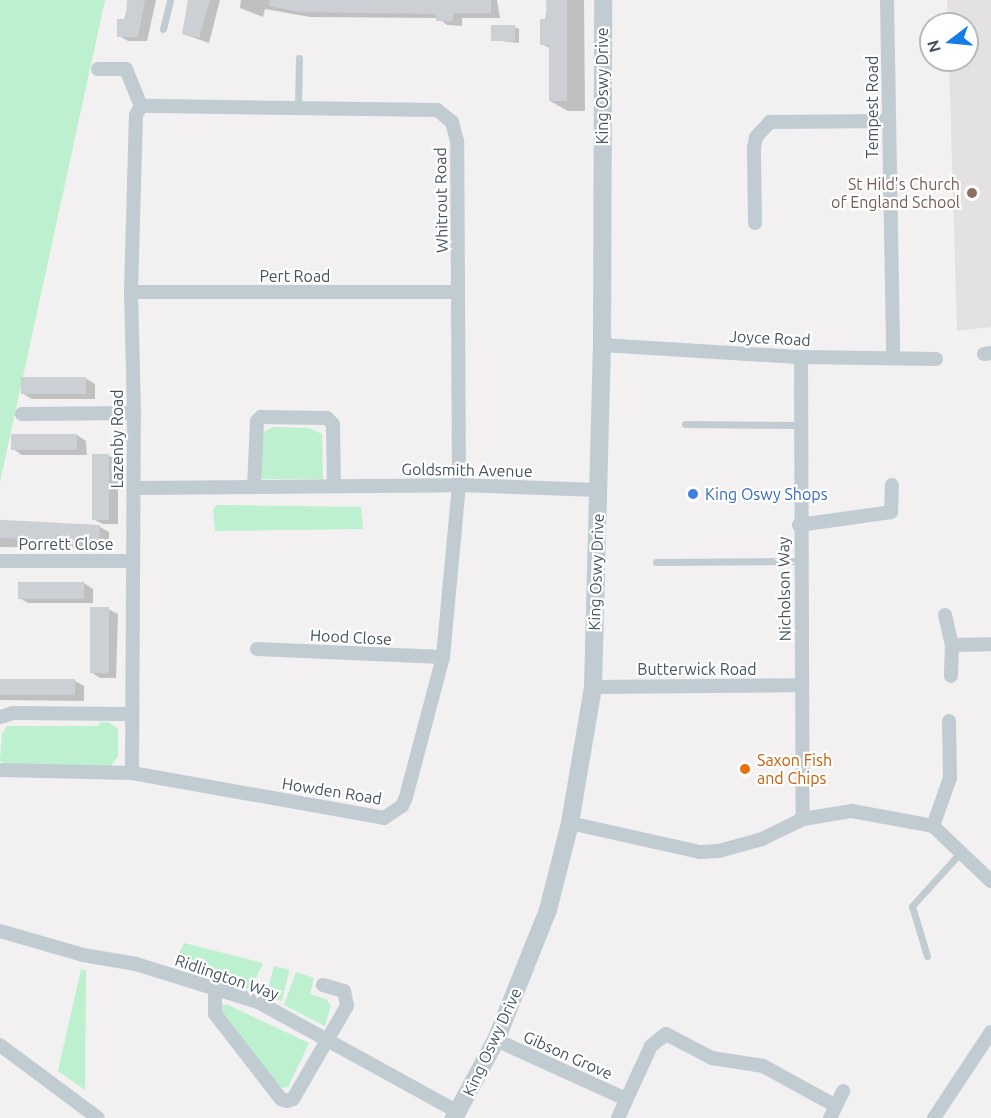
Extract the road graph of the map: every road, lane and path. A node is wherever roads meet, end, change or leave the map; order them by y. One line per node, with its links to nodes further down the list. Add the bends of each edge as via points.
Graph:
1 (170, 0): 4 (lane)
2 (603, 0): 13 (street, King Oswy Drive)
3 (887, 0): 9 (street, Tempest Road)
4 (164, 29)
5 (299, 58): 8 (lane)
6 (98, 69): 7 (street, via 126,69)
7 (141, 106): 8 (street, Whitrout Road); 11 (street, Lazenby Road, via 136,115)
8 (298, 108): 12 (street, Whitrout Road, via 437,110 452,122 457,141)
9 (888, 121): 10 (street, via 770,122 756,137 754,148); 15 (street, Tempest Road)
10 (755, 223)
11 (131, 292): 12 (street, Pert Road); 17 (street, Lazenby Road)
12 (458, 292): 21 (street, Whitrout Road)
13 (602, 345): 14 (street, Joyce Road); 26 (street, King Oswy Drive)
14 (801, 357): 15 (street, Joyce Road); 20 (street, Nicholson Way)
15 (893, 357): 16 (street, Joyce Road)
16 (936, 358)
17 (134, 413): 18 (street); 25 (street, Lazenby Road)
18 (22, 414)
19 (685, 424): 20 (lane)
20 (800, 425): 27 (street, Nicholson Way)
21 (459, 485): 23 (street, Goldsmith Avenue); 26 (street, Goldsmith Avenue); 36 (street, Howden Road)
22 (892, 485): 27 (street, via 891,512)
23 (334, 486): 24 (street, Goldsmith Avenue); 24 (street, via 333,424 327,418 261,417 257,421)
24 (254, 487): 25 (street, Goldsmith Avenue)
25 (134, 488): 29 (street, Lazenby Road)
26 (599, 490): 39 (street, King Oswy Drive)
27 (799, 525): 30 (street, Nicholson Way)
28 (0, 561): 29 (street, Porrett Close)
29 (132, 561): 40 (street, Lazenby Road)
30 (801, 561): 31 (lane); 38 (street, Nicholson Way)
31 (656, 562)
32 (945, 615): 34 (street)
33 (991, 644): 34 (street)
34 (952, 645): 37 (street)
35 (257, 649): 36 (street, Hood Close)
36 (443, 657): 44 (street, Howden Road, via 406,797 402,806 384,818)
37 (951, 676)
38 (802, 685): 39 (street, Butterwick Road); 45 (street, Nicholson Way)
39 (592, 687): 46 (street, King Oswy Drive)
40 (129, 714): 41 (street, via 14,713); 44 (street, Lazenby Road)
41 (0, 717)
42 (949, 721): 47 (street, via 950,778)
43 (0, 770): 44 (street, Howden Road)
44 (132, 772)
45 (803, 819): 46 (street, via 762,839 700,852); 47 (street, via 852,811)
46 (570, 823): 56 (street, King Oswy Drive, via 548,909)
47 (933, 826): 48 (street)
48 (961, 852): 49 (street); 51 (lane, via 912,906)
49 (991, 881)
50 (0, 931): 53 (street, Ridlington Way)
51 (927, 956)
52 (323, 985): 55 (street, via 344,991 347,996 346,1006)
53 (215, 987): 55 (street, Ridlington Way, via 258,1002); 55 (street, via 215,1014 281,1100 293,1099)
54 (991, 1032): 64 (street)
55 (329, 1038): 61 (street, Ridlington Way)
56 (496, 1040): 59 (street, Gibson Grove); 61 (street, King Oswy Drive)
57 (0, 1045): 62 (street)
58 (843, 1091): 60 (street)
59 (627, 1099): 60 (street, via 651,1046 666,1034 712,1058 763,1066); 63 (street)
60 (833, 1112)
61 (456, 1115)
62 (98, 1118)
63 (618, 1118)
64 (934, 1118)

